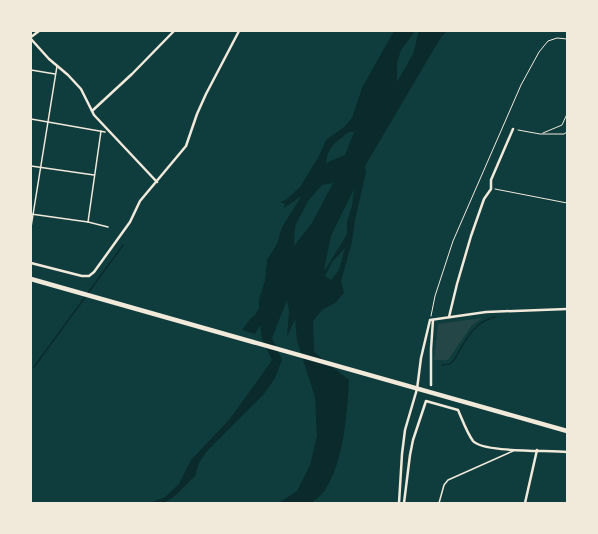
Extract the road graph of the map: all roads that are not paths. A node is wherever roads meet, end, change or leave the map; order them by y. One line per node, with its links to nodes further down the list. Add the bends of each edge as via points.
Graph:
1 (39, 31): 4 (street)
2 (174, 31): 8 (street)
3 (239, 31): 17 (street, via 200,107 186,146)
4 (31, 38): 5 (street)
5 (57, 66): 7 (lane); 8 (street, via 81,88)
6 (31, 70): 7 (lane)
7 (55, 74): 10 (lane)
8 (92, 111): 17 (street)
9 (31, 119): 10 (lane)
10 (48, 122): 12 (lane); 15 (lane)
11 (513, 129): 25 (street, via 471,236)
12 (101, 131): 13 (lane); 16 (lane)
13 (105, 132)
14 (31, 166): 15 (lane)
15 (41, 168): 16 (lane); 18 (lane)
16 (94, 175): 19 (lane)
17 (157, 182): 22 (street, via 140,201 118,240 89,276)
18 (32, 214): 19 (lane); 20 (lane)
19 (88, 222): 21 (lane)
20 (31, 226)
21 (108, 227)
22 (31, 263)
23 (31, 279): 28 (highway)
24 (567, 309): 25 (street, via 486,312)
25 (449, 317): 26 (street)
26 (431, 320): 27 (street); 28 (street, via 421,358)
27 (431, 385)
28 (417, 389): 29 (highway); 33 (street, via 404,438)
29 (567, 431)
30 (515, 450): 31 (street); 34 (street, via 478,444 473,440 458,410 426,401 413,440); 35 (lane, via 448,480 444,484)
31 (537, 450): 32 (street); 36 (street)
32 (567, 452)
33 (399, 503)
34 (404, 503)
35 (439, 503)
36 (525, 503)

